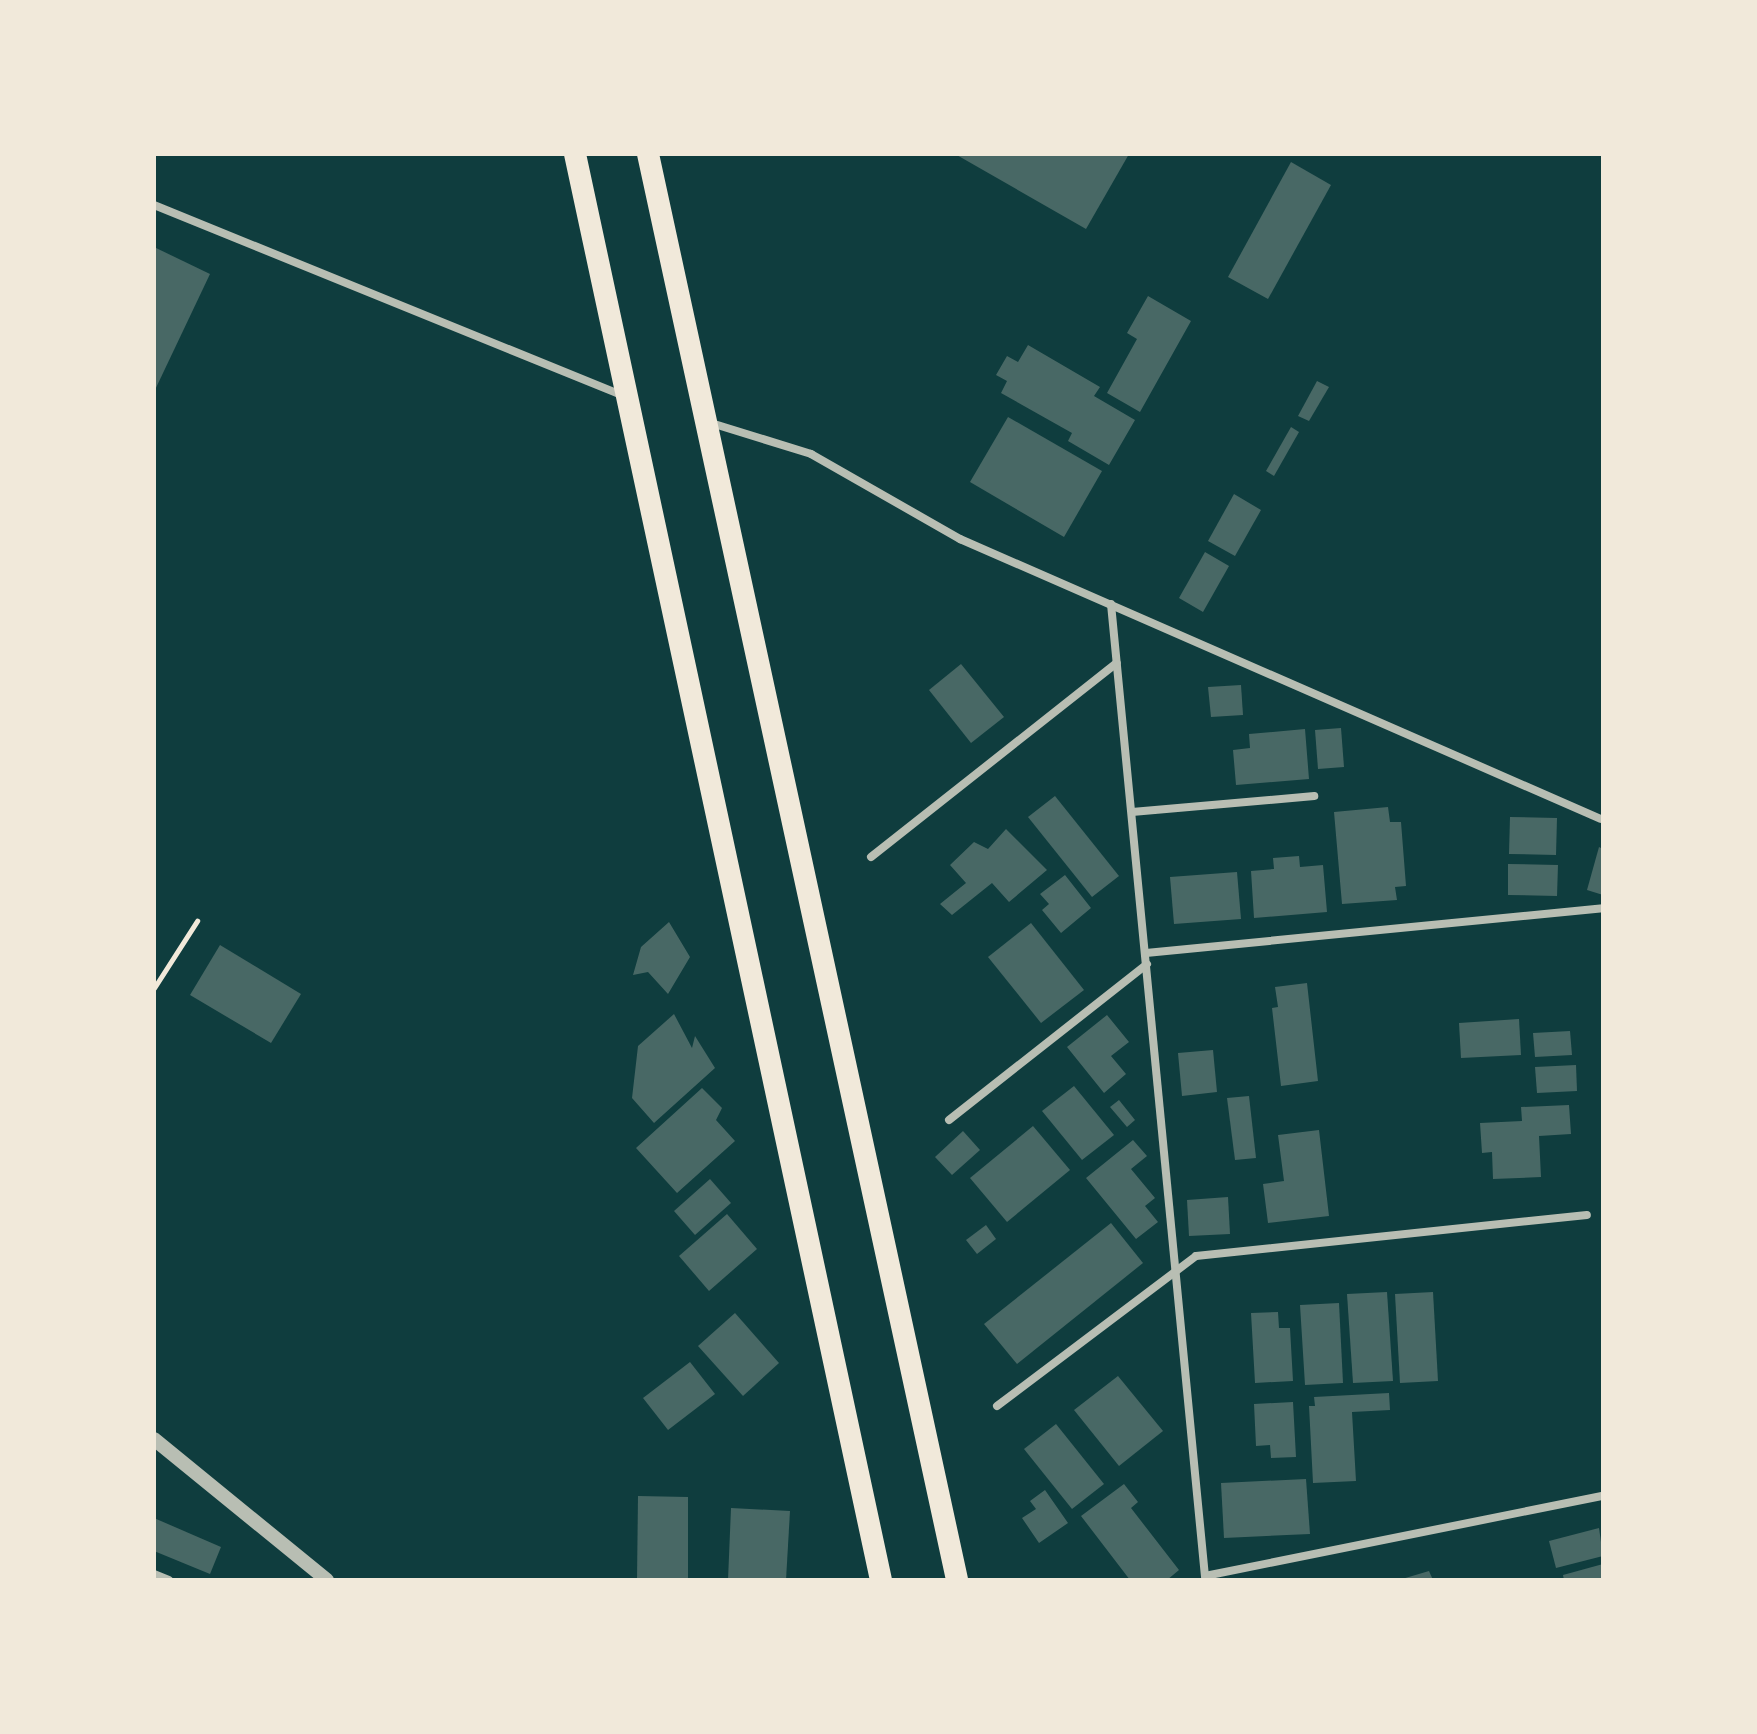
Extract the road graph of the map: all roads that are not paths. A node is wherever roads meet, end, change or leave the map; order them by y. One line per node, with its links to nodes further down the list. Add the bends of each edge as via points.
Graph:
1 (575, 154): 4 (highway)
2 (648, 154): 5 (highway)
3 (154, 205): 4 (street)
4 (628, 398): 24 (highway)
5 (706, 421): 6 (street, via 811,454 960,539); 25 (highway)
6 (1111, 604): 7 (street); 10 (street)
7 (1117, 663): 9 (street); 11 (street)
8 (1314, 796): 9 (street)
9 (1132, 812): 13 (street)
10 (1601, 819)
11 (871, 857)
12 (1603, 908): 13 (street)
13 (1146, 953): 14 (street)
14 (1147, 964): 15 (street); 17 (street)
15 (949, 1120)
16 (1587, 1215): 17 (street, via 1196,1256)
17 (1176, 1270): 18 (street); 20 (street, via 1205,1576)
18 (997, 1406)
19 (154, 1439): 23 (street)
20 (1603, 1496)
21 (154, 1574): 22 (street)
22 (169, 1580)
23 (327, 1580)
24 (881, 1580)
25 (957, 1580)

